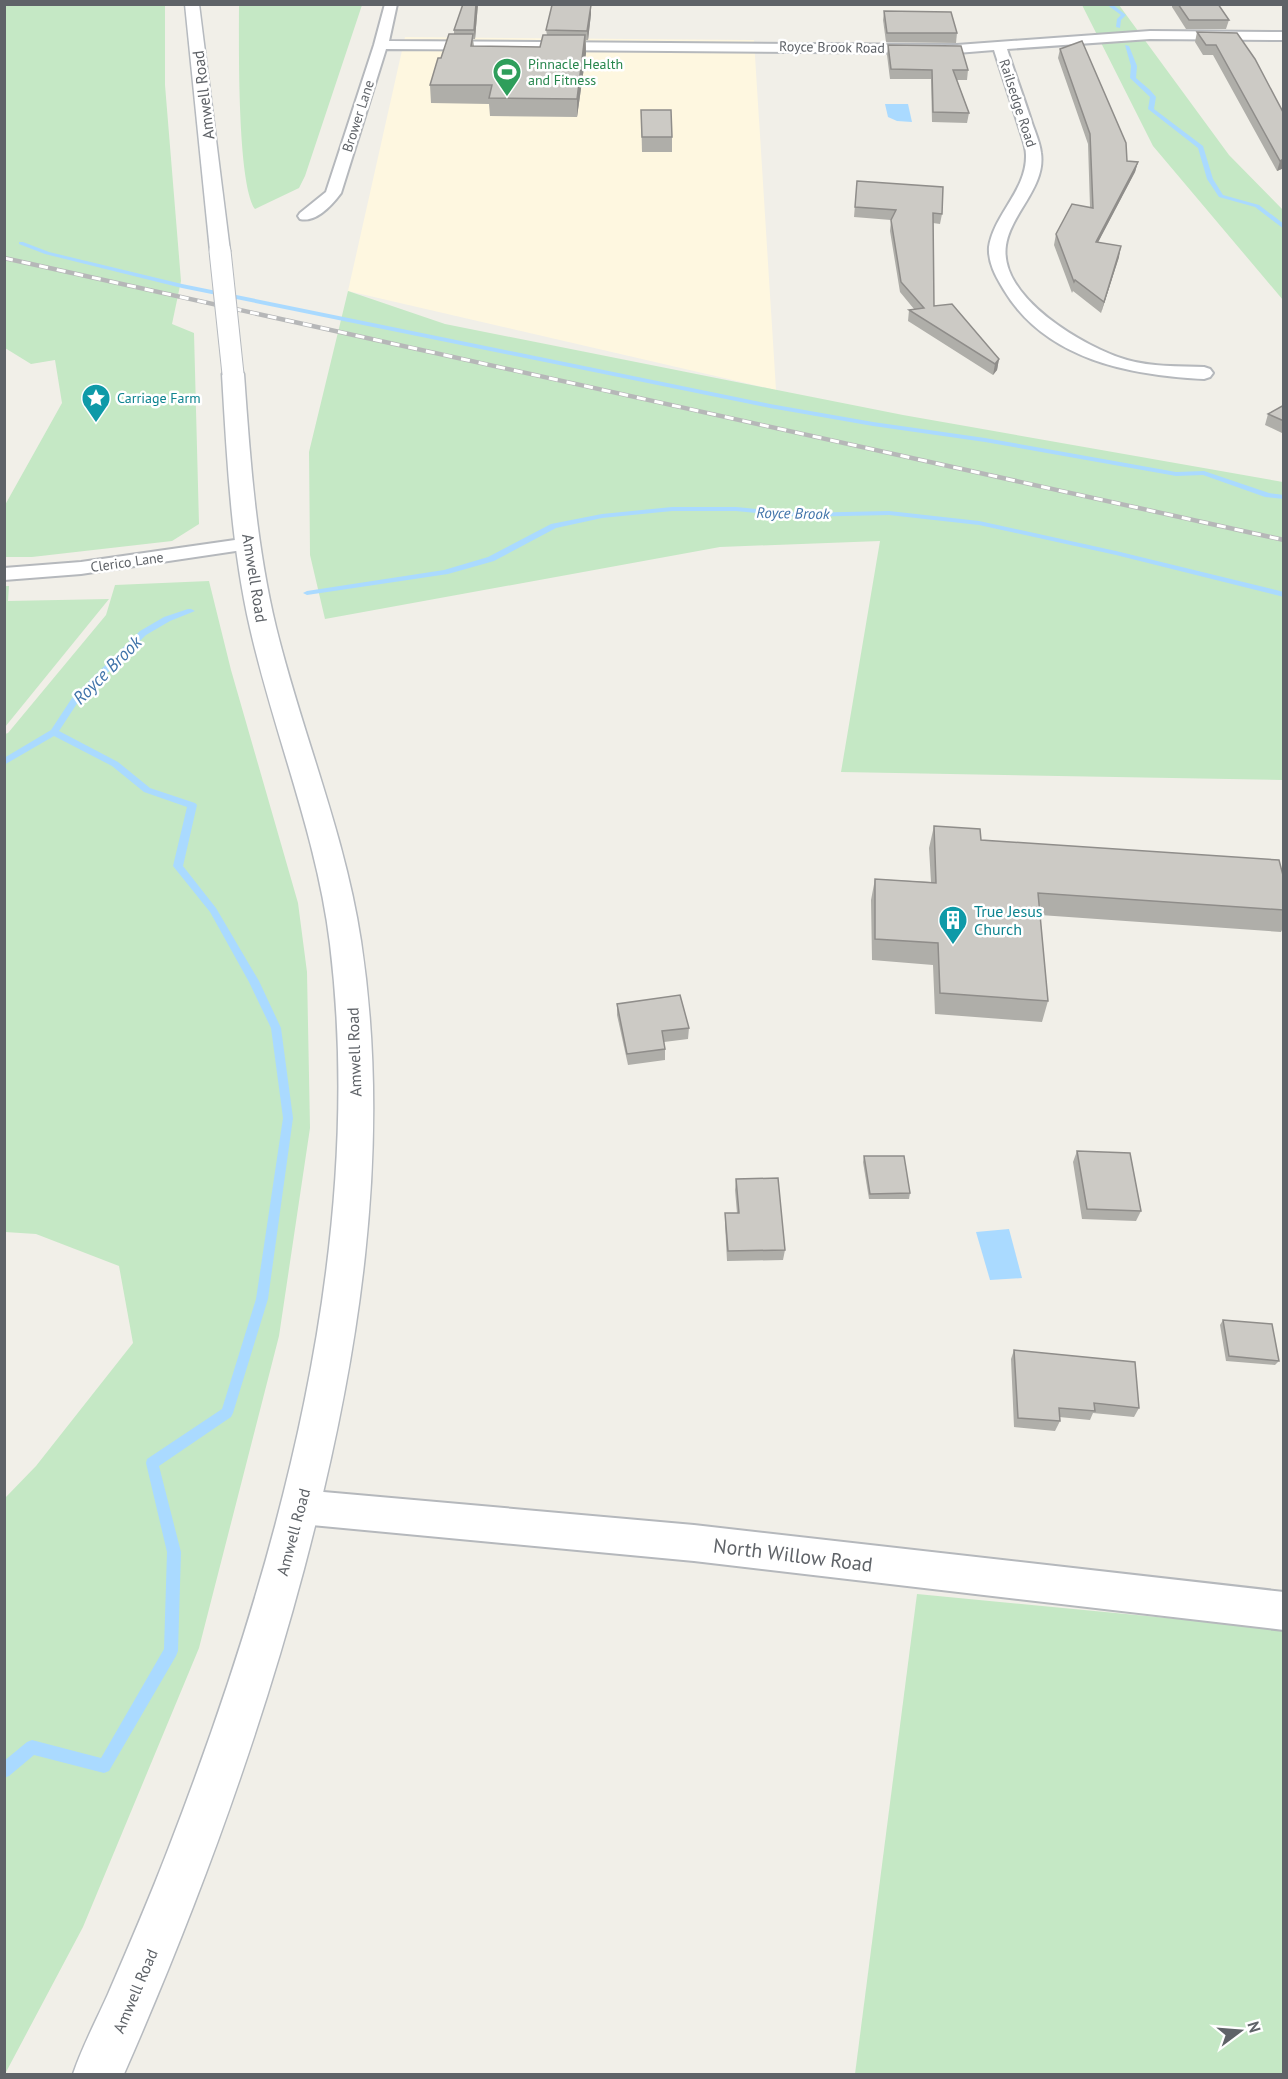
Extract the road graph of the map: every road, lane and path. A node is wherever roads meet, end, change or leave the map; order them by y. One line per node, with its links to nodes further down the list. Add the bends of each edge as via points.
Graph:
1 (192, 4): 8 (main road, Amwell Road, bridge)
2 (391, 4): 4 (street, Brower Lane)
3 (1284, 36): 5 (street, Royce Brook Road, via 1149,35)
4 (381, 45): 5 (street, Royce Brook Road); 6 (street, Brower Lane, via 333,193)
5 (1000, 47): 7 (street, Railsedge Road, via 1034,153 1035,169 1002,229 997,247 1010,288 1048,326 1106,359 1144,369)
6 (306, 216)
7 (1204, 373)
8 (249, 544): 9 (street, Clerico Lane, via 81,568); 10 (main road, Amwell Road, via 264,632 335,885 356,1032 356,1140 347,1255 339,1323)
9 (4, 574)
10 (301, 1507): 11 (street, North Willow Road, via 694,1543); 12 (main road, Amwell Road, via 250,1684 190,1857 134,1997)
11 (1284, 1611)
12 (98, 2074)

